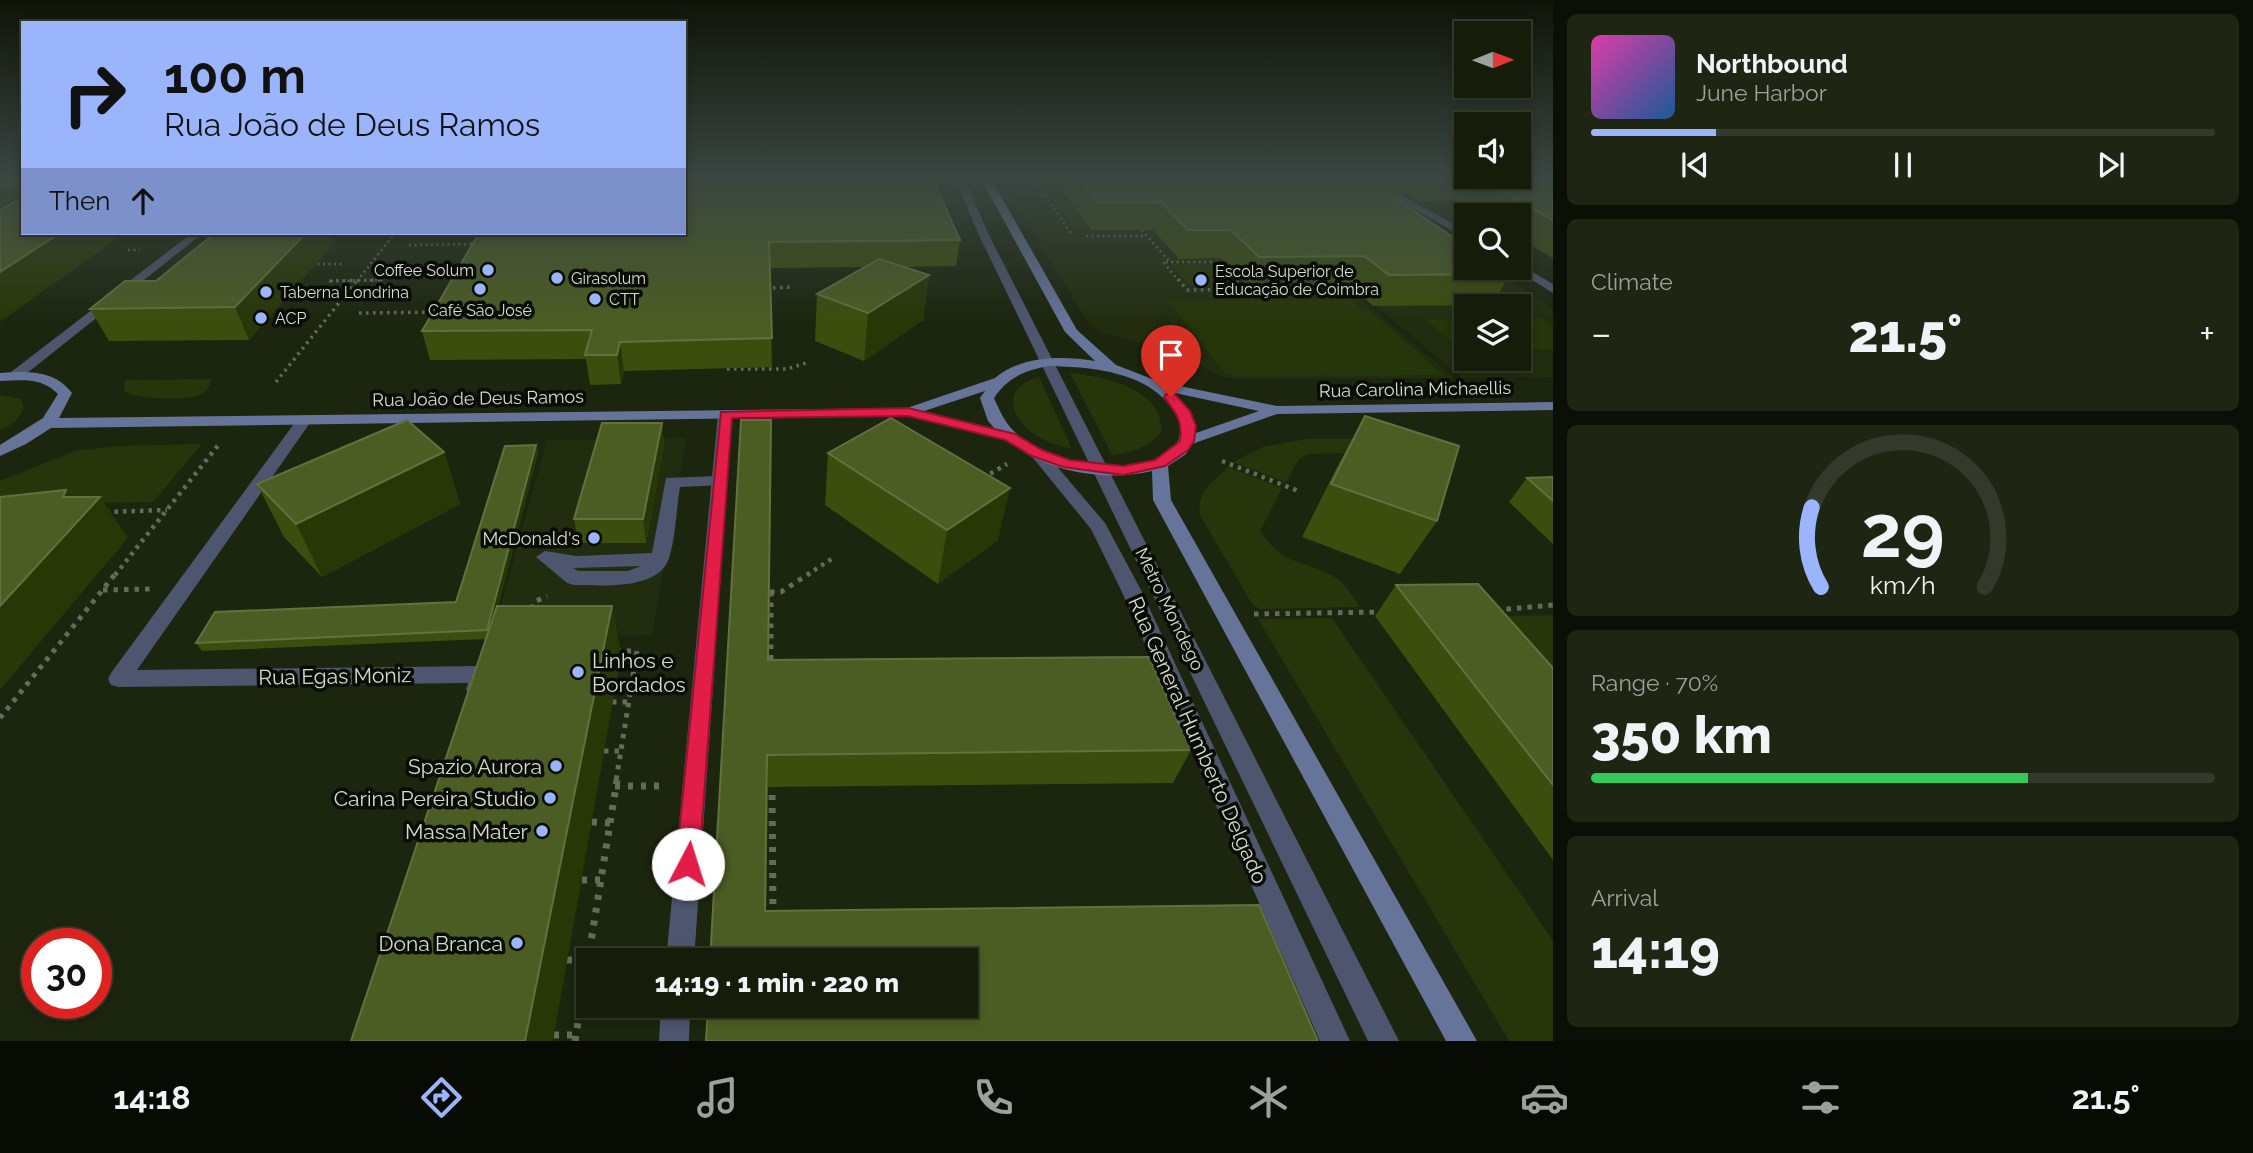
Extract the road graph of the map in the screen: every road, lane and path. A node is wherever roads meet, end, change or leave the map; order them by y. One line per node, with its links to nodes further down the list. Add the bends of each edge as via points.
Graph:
1 (983, 226): 26 (street, Metro Mondego)
2 (1012, 226): 28 (main road, via 1072,332)
3 (1066, 226): 7 (path)
4 (1138, 226): 9 (path)
5 (195, 235): 30 (street)
6 (393, 235): 19 (path)
7 (1073, 236)
8 (1086, 236): 9 (path)
9 (1147, 236): 12 (path)
10 (489, 244): 11 (path)
11 (409, 245)
12 (1170, 262): 22 (path, via 1219,262); 22 (path, via 1163,262 1187,290)
13 (303, 264): 14 (path)
14 (343, 264)
15 (1531, 275): 23 (street)
16 (1333, 279): 22 (path, via 1343,289)
17 (383, 280): 19 (path)
18 (329, 281): 19 (path)
19 (357, 281): 32 (path)
20 (794, 287): 21 (path)
21 (760, 288)
22 (1246, 289)
23 (1553, 289)
24 (450, 311): 25 (path)
25 (359, 313)
26 (1049, 362): 28 (main road); 33 (main road, Rua João de Deus Ramos, via 1022,367); 49 (street, Metro Mondego)
27 (806, 363): 29 (path, via 787,369)
28 (1111, 368): 34 (main road)
29 (727, 369)
30 (16, 375): 31 (main road); 41 (main road, via 41,377 57,383 65,393 62,407)
31 (0, 377)
32 (276, 382)
33 (996, 383): 37 (main road, Rua João de Deus Ramos); 42 (main road, via 987,398 989,411)
34 (1153, 385): 36 (main road, Rua Carolina Michaellis); 43 (main road, via 1183,411 1189,426)
35 (1553, 406): 36 (main road, Rua Carolina Michaellis)
36 (1277, 410): 43 (main road, Rua Carolina Michaellis)
37 (908, 412): 38 (main road, Rua João de Deus Ramos); 42 (main road, Rua João de Deus Ramos)
38 (726, 414): 40 (main road, Rua João de Deus Ramos); 50 (street)
39 (239, 420): 40 (main road, Rua João de Deus Ramos); 41 (main road, Rua João de Deus Ramos); 53 (path)
40 (304, 420): 57 (street, Rua Egas Moniz)
41 (49, 423): 44 (main road)
42 (1010, 437): 45 (main road)
43 (1187, 441): 47 (main road)
44 (0, 451)
45 (1037, 453): 49 (main road); 94 (street, Rua General Humberto Delgado, via 1098,527 1131,590)
46 (1222, 461): 52 (path)
47 (1160, 463): 49 (main road); 96 (main road, via 1162,500)
48 (1007, 464): 51 (path)
49 (1101, 470): 95 (street, Metro Mondego)
50 (718, 481): 55 (street, via 671,482 660,559 647,571 630,578 574,578); 77 (street)
51 (972, 484)
52 (1301, 492)
53 (167, 510): 54 (path); 58 (path)
54 (97, 512)
55 (545, 557)
56 (833, 558): 60 (path, via 780,592)
57 (183, 589): 58 (path); 71 (street, Rua Egas Moniz, via 119,679 482,674)
58 (103, 590): 72 (path)
59 (759, 592): 60 (path)
60 (771, 592): 68 (path)
61 (547, 596): 65 (path, via 534,602)
62 (1553, 605): 63 (path)
63 (1491, 610)
64 (1390, 611): 66 (path)
65 (531, 612)
66 (1250, 614)
67 (610, 651): 70 (path, via 637,651)
68 (771, 667)
69 (612, 702): 70 (path)
70 (628, 702): 74 (path)
71 (468, 713)
72 (0, 718)
73 (604, 751): 74 (path)
74 (621, 751): 76 (path)
75 (772, 774): 81 (path)
76 (615, 786): 77 (path); 79 (path)
77 (694, 786): 86 (street)
78 (592, 822): 79 (path)
79 (610, 822): 83 (path)
80 (759, 863): 81 (path)
81 (772, 863): 84 (path)
82 (582, 880): 83 (path)
83 (600, 880): 85 (path)
84 (773, 928)
85 (590, 948)
86 (681, 948)
87 (567, 960): 88 (path)
88 (576, 960)
89 (580, 1018): 92 (path)
90 (675, 1018): 93 (street)
91 (554, 1035): 92 (path)
92 (575, 1038)
93 (674, 1041)
94 (1335, 1041)
95 (1384, 1041)
96 (1462, 1041)

